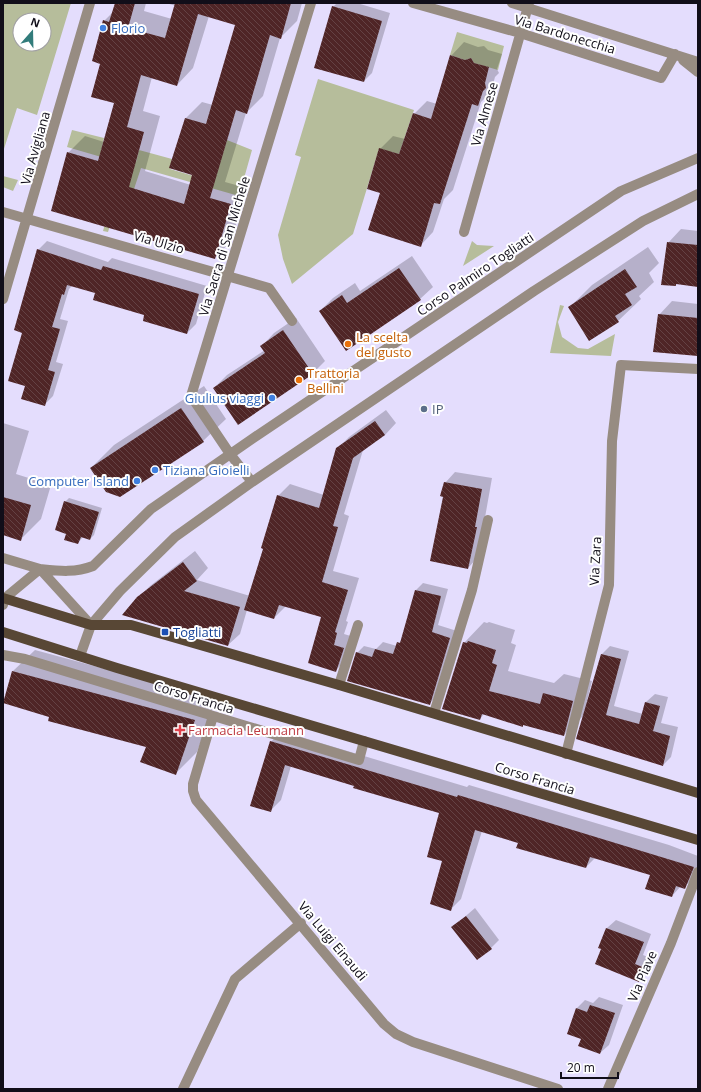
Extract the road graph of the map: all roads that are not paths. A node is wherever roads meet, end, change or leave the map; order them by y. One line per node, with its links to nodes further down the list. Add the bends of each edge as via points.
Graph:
1 (90, 3): 13 (street, Via Avigliana)
2 (312, 3): 15 (street, Via Sacra di San Michele)
3 (413, 3): 6 (street, Via Bardonecchia)
4 (512, 3): 5 (street, Via Bardonecchia)
5 (529, 5): 6 (street, Via Almese); 7 (street, Via Bardonecchia)
6 (520, 33): 7 (street, Via Bardonecchia, via 661,78); 14 (street, Via Almese)
7 (675, 54): 8 (street, Via Bardonecchia); 9 (street, Via Bardonecchia)
8 (698, 62)
9 (698, 72)
10 (698, 158): 19 (street, Corso Palmiro Togliatti, via 621,192)
11 (698, 194): 20 (street, via 643,221 528,295)
12 (3, 212): 13 (street, Via Ulzio)
13 (28, 218): 15 (street, Via Ulzio); 16 (street, Via Avigliana)
14 (464, 232)
15 (229, 276): 17 (street, Via Ulzio, via 269,288); 19 (street, Via Sacra di San Michele, via 191,396)
16 (3, 299)
17 (292, 321)
18 (698, 370): 34 (street, Via Zara, via 621,365 612,441 609,585)
19 (230, 454): 20 (street, Via Sacra di San Michele); 23 (street, Corso Palmiro Togliatti, via 151,509 93,566 62,572)
20 (252, 482): 25 (street, via 175,537 120,591)
21 (488, 520): 31 (street, via 472,590)
22 (3, 558): 23 (street)
23 (40, 569): 24 (street); 25 (street)
24 (4, 600): 25 (main road)
25 (91, 624): 29 (street); 30 (main road, via 131,625)
26 (358, 625): 30 (street)
27 (3, 632): 29 (main road, Corso Francia)
28 (3, 655): 32 (street, Corso Francia, via 25,659)
29 (80, 656): 33 (main road, Corso Francia)
30 (339, 685): 31 (main road)
31 (434, 713): 34 (main road)
32 (213, 716): 33 (street, Corso Francia, via 359,760); 38 (street, Via Luigi Einaudi, via 193,784 196,800)
33 (364, 741): 36 (main road, Corso Francia)
34 (566, 754): 35 (main road)
35 (698, 793)
36 (698, 840)
37 (698, 872): 41 (street, Via Piave, via 671,943)
38 (301, 924): 39 (street, via 235,979); 40 (street, Via Luigi Einaudi, via 384,1024 396,1034 413,1042)
39 (183, 1089)
40 (558, 1089)
41 (608, 1089)

